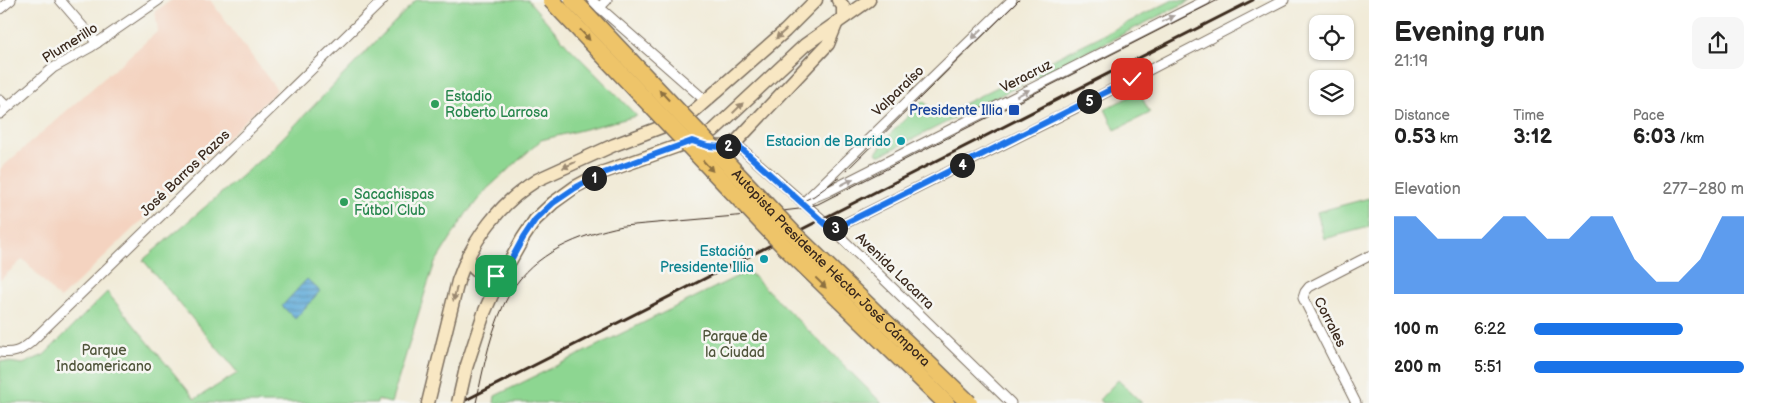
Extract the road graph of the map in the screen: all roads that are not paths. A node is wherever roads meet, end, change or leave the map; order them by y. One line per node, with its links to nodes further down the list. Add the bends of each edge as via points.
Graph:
1 (11, 0): 16 (street)
2 (159, 0): 18 (street, Plumerillo)
3 (383, 0): 30 (street, José Barros Pazos, via 30,343 21,350)
4 (551, 0): 33 (highway, Autopista Presidente Héctor José Cámpora, one-way to 33, bridge, via 784,246)
5 (573, 0): 34 (highway, Autopista Presidente Héctor José Cámpora, one-way to 5, bridge, via 793,233)
6 (591, 0): 15 (street)
7 (607, 0): 15 (street)
8 (816, 0): 20 (main road, one-way to 20)
9 (838, 0): 17 (main road, via 843,6)
10 (868, 0): 17 (main road)
11 (1012, 0): 25 (street, Valparaíso, one-way to 25)
12 (1206, 0): 25 (street, Veracruz, one-way to 12)
13 (1284, 0): 26 (street)
14 (65, 2): 18 (street)
15 (599, 8): 20 (street)
16 (0, 9)
17 (840, 20): 23 (main road, one-way to 17, via 722,123 783,64); 24 (main road, via 828,44)
18 (97, 43): 21 (street, Plumerillo, via 53,68)
19 (0, 100): 21 (street)
20 (706, 101): 27 (main road, one-way to 27, via 672,123 575,162 525,187 498,214)
21 (7, 107): 22 (street, Plumerillo)
22 (0, 114)
23 (692, 141): 24 (main road, via 722,147); 29 (main road, via 601,174 560,198 535,220)
24 (735, 143): 25 (street, Avenida Lacarra)
25 (803, 202): 26 (street, Avenida Lacarra)
26 (832, 230): 35 (street, Avenida Lacarra)
27 (468, 255): 29 (main road, via 472,267 483,275 496,276); 31 (main road, one-way to 31, via 458,281)
28 (1369, 256): 36 (street, Corrales, via 1309,287 1303,298)
29 (505, 271): 32 (main road, bridge, via 484,313)
30 (0, 352)
31 (428, 403)
32 (458, 403)
33 (946, 403)
34 (969, 403)
35 (1010, 403)
36 (1356, 403)

